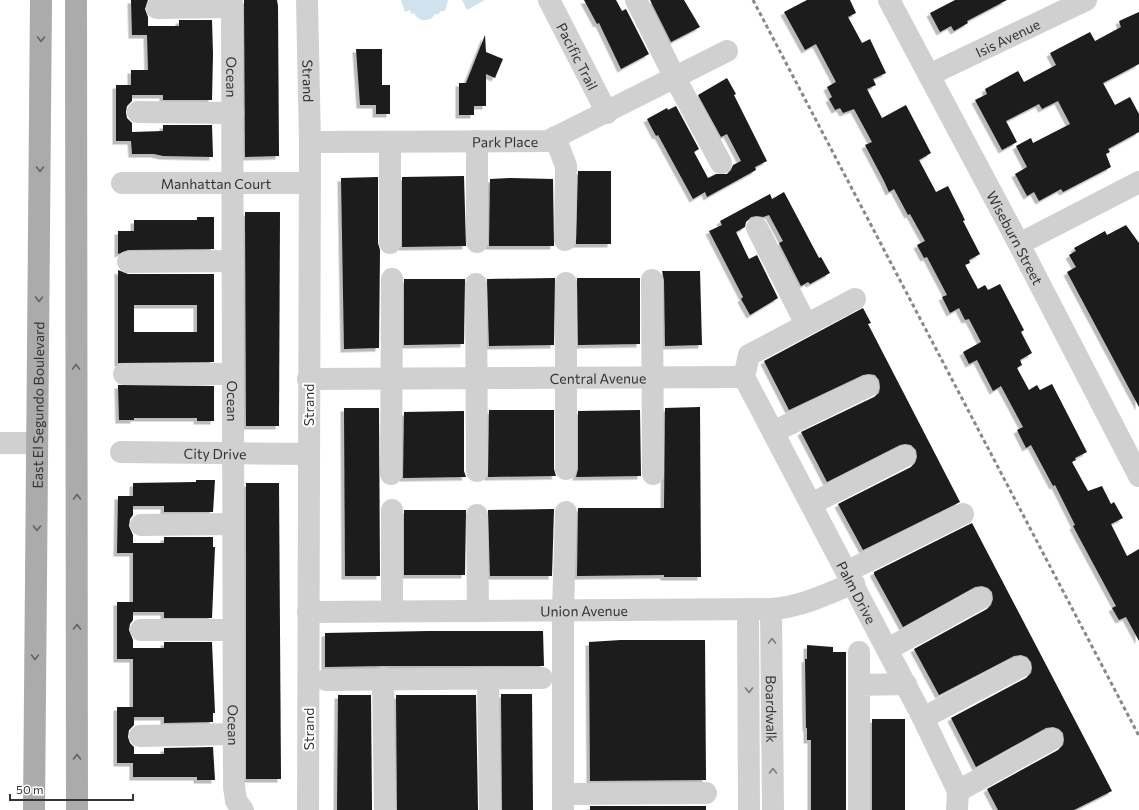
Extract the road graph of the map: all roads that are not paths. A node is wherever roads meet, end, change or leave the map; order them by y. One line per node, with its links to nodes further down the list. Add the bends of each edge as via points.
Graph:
1 (42, 0): 49 (main road, East El Segundo Boulevard, one-way to 49)
2 (76, 0): 96 (main road, one-way to 2)
3 (307, 0): 18 (street, Strand)
4 (548, 0): 15 (street, Pacific Trail)
5 (636, 0): 12 (street)
6 (889, 0): 11 (street, Wiseburn Street)
7 (1086, 0): 11 (street, Isis Avenue)
8 (232, 4): 9 (street); 14 (street, Ocean)
9 (157, 8)
10 (727, 52): 12 (street, Park Place)
11 (929, 75): 29 (street, Wiseburn Street)
12 (675, 78): 15 (street, Park Place); 20 (street)
13 (138, 112): 14 (street)
14 (232, 113): 23 (street, Ocean)
15 (607, 113): 16 (street, Park Place)
16 (555, 137): 17 (street, Park Place, via 548,141); 26 (street, via 566,166)
17 (477, 141): 19 (street, Park Place); 27 (street)
18 (310, 142): 19 (street, Park Place); 24 (street, Strand)
19 (390, 142): 28 (street)
20 (721, 163)
21 (1139, 182): 29 (street)
22 (122, 183): 23 (street, Manhattan Court)
23 (232, 183): 24 (street, Manhattan Court); 30 (street, Ocean)
24 (310, 183): 45 (street, Strand)
25 (757, 228): 37 (street)
26 (565, 240)
27 (478, 242)
28 (390, 243)
29 (1019, 244): 58 (street, Wiseburn Street)
30 (233, 261): 31 (street); 39 (street, Ocean)
31 (128, 262)
32 (392, 279): 42 (street)
33 (652, 280): 40 (street)
34 (566, 283): 44 (street)
35 (476, 284): 43 (street)
36 (855, 299): 37 (street)
37 (806, 324): 41 (street, via 749,355)
38 (124, 374): 39 (street)
39 (233, 374): 51 (street, Ocean)
40 (652, 377): 41 (street, Central Avenue); 44 (street, Central Avenue); 57 (street)
41 (744, 377): 47 (street, Palm Drive)
42 (391, 378): 43 (street, Central Avenue); 45 (street, Central Avenue); 56 (street)
43 (476, 378): 44 (street, Central Avenue); 55 (street)
44 (566, 378): 54 (street)
45 (308, 379): 52 (street, Strand)
46 (868, 386): 47 (street)
47 (773, 432): 59 (street, Palm Drive)
48 (0, 443): 49 (street)
49 (37, 443): 95 (main road, East El Segundo Boulevard, one-way to 95)
50 (121, 452): 51 (street, City Drive)
51 (233, 453): 52 (street, City Drive); 64 (street, Ocean)
52 (308, 454): 73 (street, Strand)
53 (905, 456): 59 (street)
54 (566, 469)
55 (477, 471)
56 (391, 474)
57 (652, 474)
58 (1139, 476)
59 (812, 504): 66 (street, Palm Drive)
60 (392, 510): 71 (street)
61 (566, 512): 70 (street)
62 (963, 514): 66 (street, Union Avenue)
63 (478, 515): 72 (street)
64 (233, 524): 65 (street); 75 (street, Ocean)
65 (141, 525)
66 (851, 577): 69 (street, Union Avenue, via 804,604); 76 (street, Palm Drive)
67 (981, 598): 76 (street)
68 (748, 609): 69 (street, Union Avenue); 70 (street, Union Avenue); 89 (street, Boardwalk, one-way to 89)
69 (772, 609): 90 (street, Boardwalk, one-way to 69)
70 (563, 610): 72 (street, Union Avenue); 93 (street)
71 (392, 611): 72 (street, Union Avenue); 73 (street, Union Avenue)
72 (478, 611)
73 (308, 612): 97 (street, Strand)
74 (141, 630): 75 (street)
75 (233, 630): 86 (street, Ocean)
76 (888, 649): 83 (street, Palm Drive)
77 (859, 652): 84 (street)
78 (1020, 667): 85 (street)
79 (383, 678): 80 (street); 82 (street); 98 (street)
80 (488, 678): 81 (street); 99 (street)
81 (542, 678)
82 (326, 680)
83 (906, 684): 84 (street); 85 (street, Palm Drive)
84 (859, 685): 102 (street)
85 (923, 718): 92 (street, Palm Drive)
86 (233, 734): 87 (street); 94 (street, Ocean, via 234,788)
87 (140, 736)
88 (1052, 739): 92 (street)
89 (749, 745): 90 (street); 100 (street, Boardwalk)
90 (773, 745): 101 (street, Boardwalk, one-way to 90)
91 (706, 793): 93 (street)
92 (958, 801)
93 (564, 802)
94 (239, 806)
95 (34, 810)
96 (77, 810)
97 (308, 810)
98 (385, 810)
99 (490, 810)
100 (749, 810)
101 (773, 810)
102 (859, 810)

